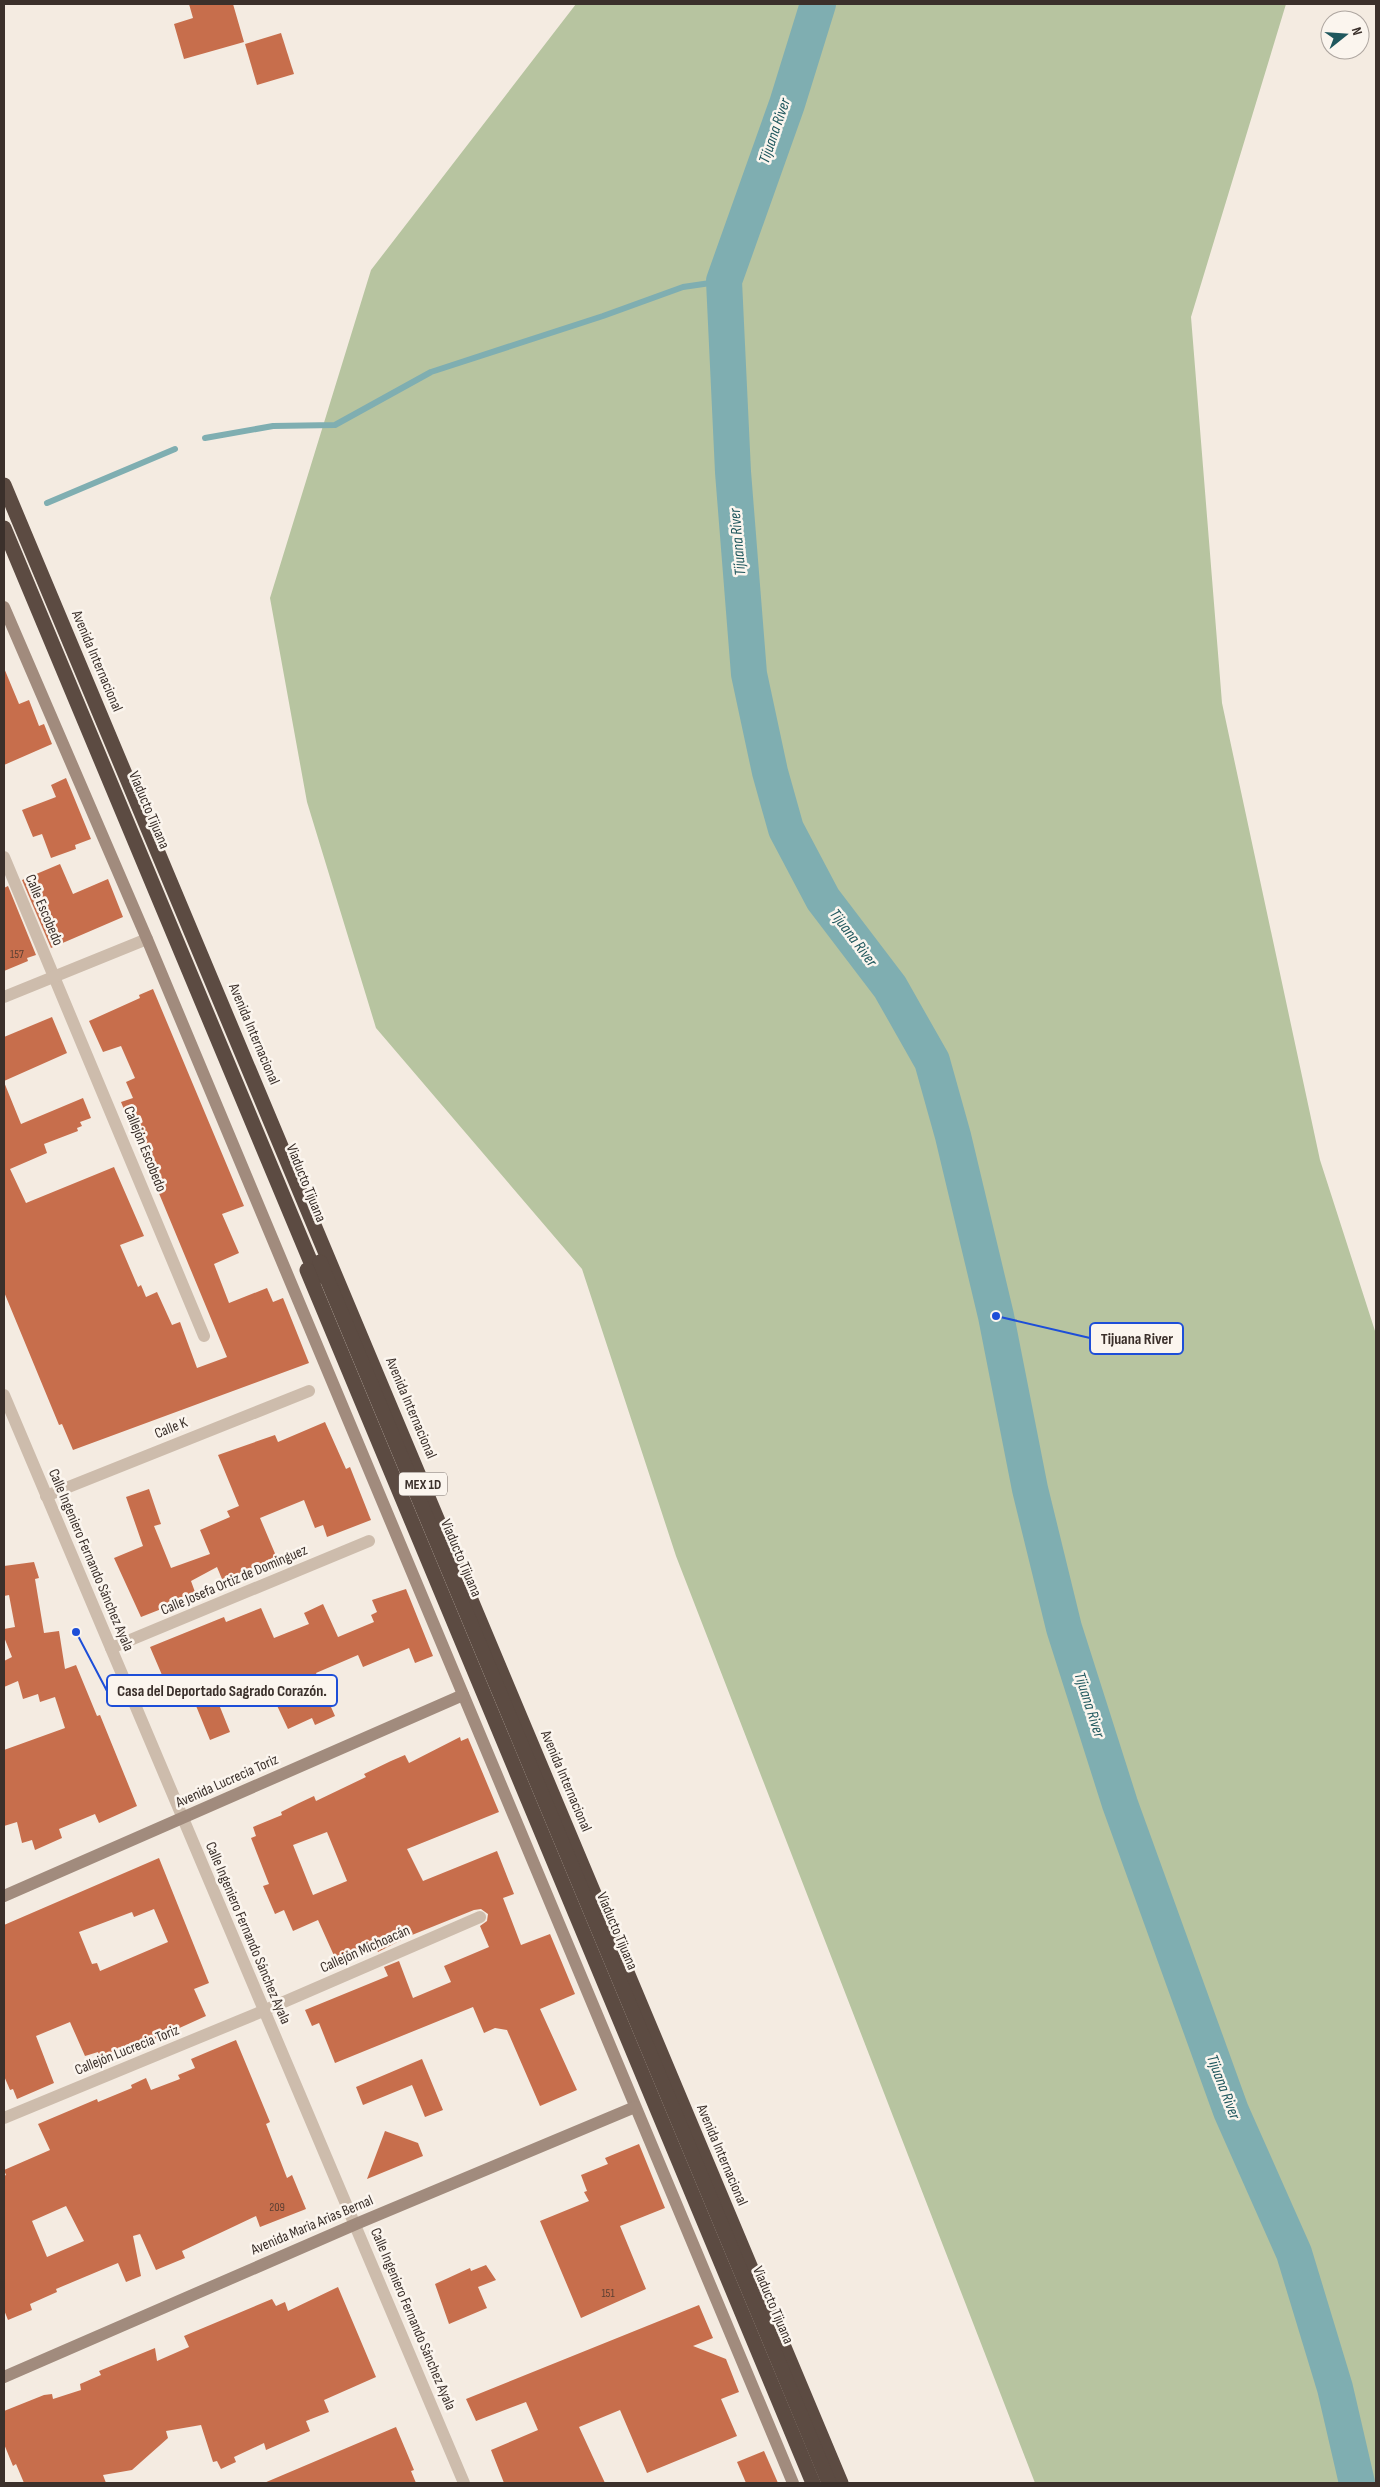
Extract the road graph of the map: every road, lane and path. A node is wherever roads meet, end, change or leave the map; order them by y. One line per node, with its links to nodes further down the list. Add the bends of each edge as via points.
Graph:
1 (4, 485): 30 (highway, Avenida Internacional / MEX 1D)
2 (4, 506): 29 (highway, Viaducto Tijuana)
3 (4, 528): 28 (highway, Viaducto Tijuana)
4 (4, 547): 27 (highway, MEX 1D)
5 (4, 607): 7 (main road)
6 (4, 857): 8 (street, Calle Escobedo)
7 (147, 939): 8 (street); 16 (main road)
8 (55, 975): 9 (street); 10 (street, Callejón Escobedo)
9 (4, 997)
10 (204, 1336)
11 (308, 1391): 13 (street, Calle K)
12 (4, 1395): 13 (street, Calle Ingeniero Fernando Sánchez Ayala)
13 (46, 1496): 15 (street, Calle Ingeniero Fernando Sánchez Ayala)
14 (369, 1541): 15 (street, Calle Josefa Ortiz de Domínguez)
15 (111, 1648): 17 (street, Calle Ingeniero Fernando Sánchez Ayala)
16 (463, 1695): 17 (main road, Avenida Lucrecia Toriz); 21 (main road)
17 (182, 1819): 18 (main road, Avenida Lucrecia Toriz); 20 (street, Calle Ingeniero Fernando Sánchez Ayala)
18 (4, 1896)
19 (480, 1917): 20 (street, Callejón Michoacán)
20 (263, 2011): 22 (street, Callejón Lucrecia Toriz); 23 (street, Calle Ingeniero Fernando Sánchez Ayala)
21 (635, 2107): 23 (main road, Avenida Maria Arias Bernal); 26 (main road)
22 (4, 2118)
23 (356, 2224): 24 (main road, Avenida Maria Arias Bernal); 25 (street, Calle Ingeniero Fernando Sánchez Ayala)
24 (4, 2377)
25 (464, 2483)
26 (793, 2483)
27 (813, 2483)
28 (819, 2483)
29 (829, 2483)
30 (840, 2483)

